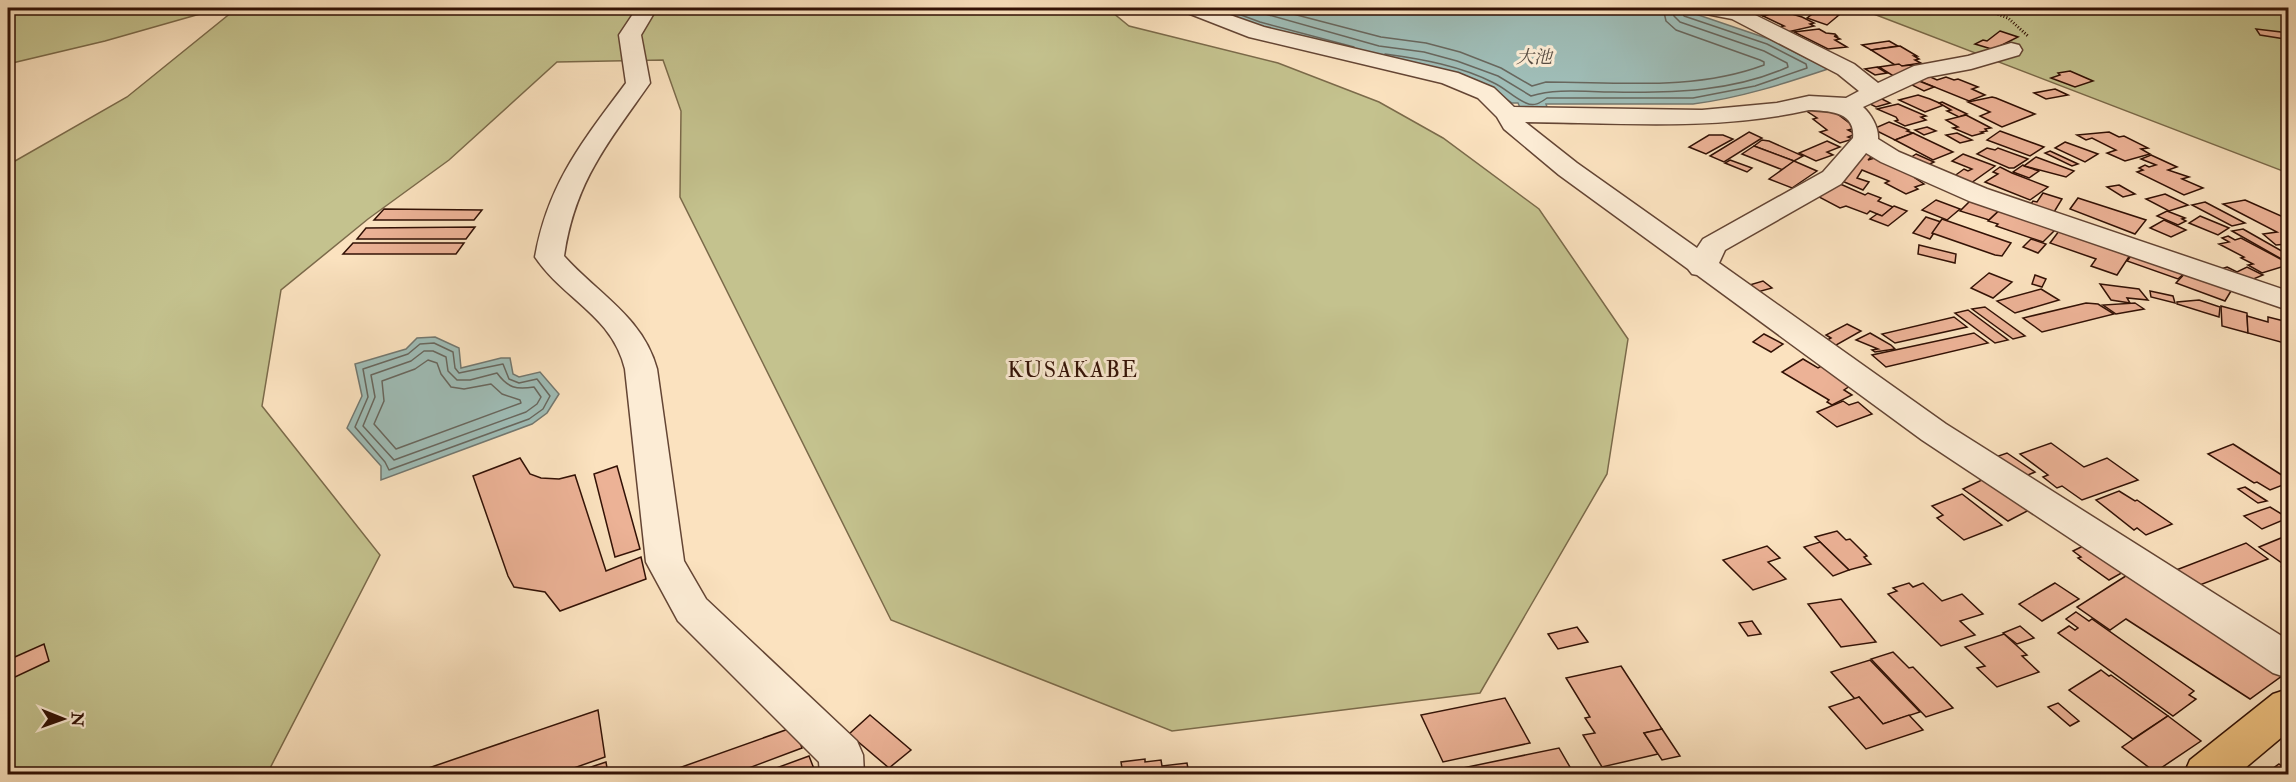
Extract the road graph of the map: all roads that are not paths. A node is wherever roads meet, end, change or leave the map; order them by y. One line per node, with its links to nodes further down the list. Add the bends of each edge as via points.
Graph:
1 (647, 8): 13 (street, via 630,35 638,83 578,166 552,229 549,257 620,325 633,345 641,369 665,562 692,610 842,755)
2 (1192, 8): 7 (street, via 1257,32 1450,78 1486,93)
3 (1703, 8): 5 (street, via 1738,14 1846,69)
4 (2012, 50): 5 (street, via 1922,71)
5 (1875, 93): 6 (street)
6 (1840, 104): 7 (street, via 1809,103 1702,117); 8 (street, via 1857,114 1866,133)
7 (1508, 114): 9 (street, via 1513,124 1568,169)
8 (1865, 142): 9 (street, via 1832,178 1713,246); 10 (street, via 1978,195)
9 (1702, 268): 11 (street, via 1934,432)
10 (2289, 301)
11 (2289, 661)
12 (2289, 707): 14 (main road)
13 (842, 774)
14 (2206, 774)

